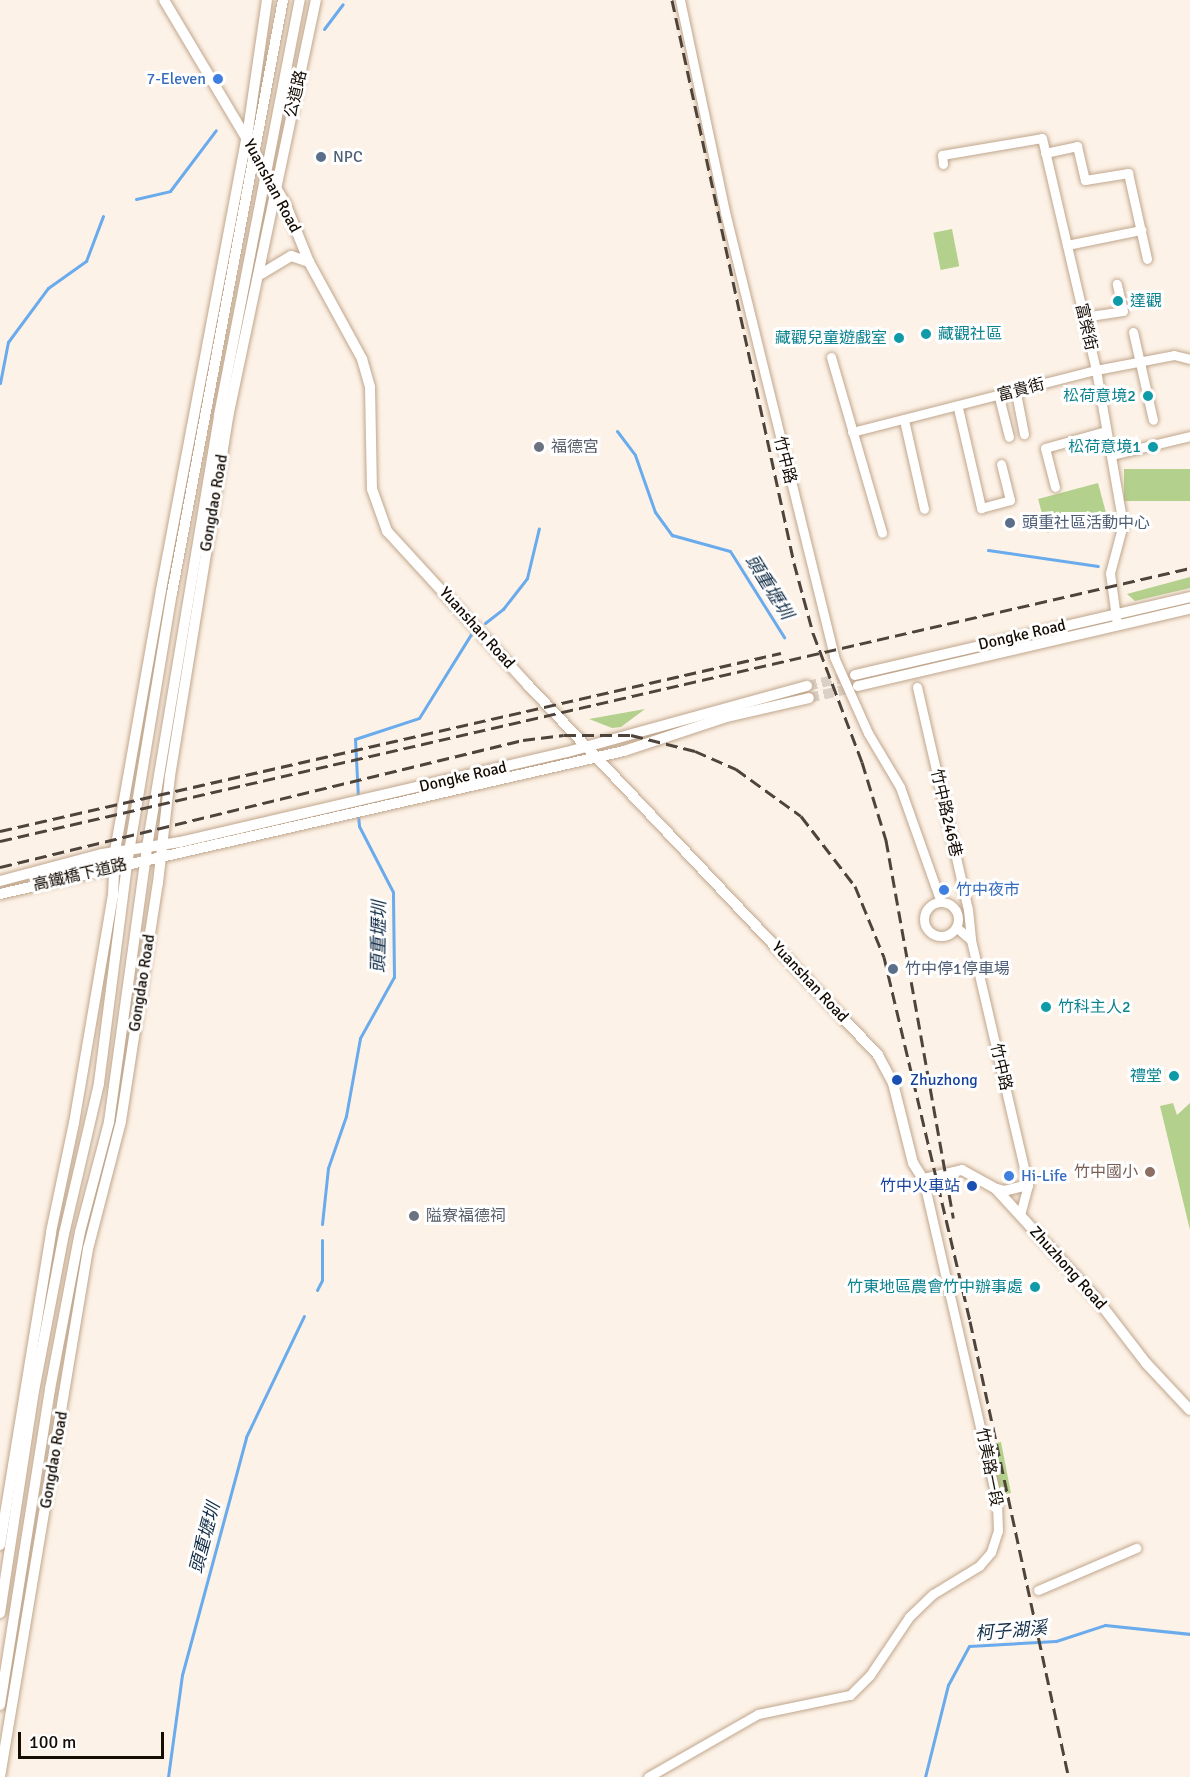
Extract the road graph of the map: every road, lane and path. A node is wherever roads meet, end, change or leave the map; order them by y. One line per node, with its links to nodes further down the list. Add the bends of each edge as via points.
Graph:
1 (164, 0): 8 (street, Yuanshan Road)
2 (268, 0): 7 (street)
3 (317, 0): 5 (street); 13 (street, 公道路)
4 (680, 0): 64 (street, 竹中路, via 725,212 834,657 868,733 900,787)
5 (300, 2): 6 (street); 12 (street, 公道路)
6 (282, 4): 7 (street); 9 (street, 公道路)
7 (265, 13): 8 (street)
8 (247, 137): 9 (street, Yuanshan Road); 52 (street, via 226,229)
9 (254, 152): 12 (street, Yuanshan Road); 51 (street, Gongdao Road)
10 (1045, 153): 11 (street, via 1042,138 942,155); 14 (street, via 1077,147 1085,180 1128,173); 15 (street, 富榮街)
11 (943, 164)
12 (267, 175): 13 (street, Yuanshan Road); 29 (street, Gongdao Road)
13 (275, 188): 17 (street, Yuanshan Road); 18 (street, Gongdao Road)
14 (1141, 230): 15 (street); 16 (street)
15 (1067, 245): 20 (street, 富榮街)
16 (1147, 259)
17 (309, 262): 18 (street, via 291,256); 47 (street, Yuanshan Road, via 362,359 370,387 372,489 387,531)
18 (261, 274): 29 (street, Gongdao Road)
19 (1117, 284): 20 (street, via 1123,311)
20 (1083, 317): 25 (street, 富榮街)
21 (1134, 332): 24 (street)
22 (831, 357): 33 (street)
23 (1190, 359): 24 (street, 富貴街, via 1173,355)
24 (1139, 363): 25 (street, 富貴街); 31 (street)
25 (1096, 370): 26 (street, 富貴街); 32 (street, 富榮街)
26 (1016, 393): 27 (street, 富貴街); 34 (street)
27 (999, 397): 28 (street, 富貴街); 36 (street)
28 (958, 408): 30 (street, 富貴街); 38 (street, via 981,508 1010,500)
29 (224, 416): 49 (street, Gongdao Road); 50 (street, Gongdao Road)
30 (904, 420): 33 (street, 富貴街); 40 (street)
31 (1153, 420)
32 (1107, 430): 37 (street, 富榮街); 39 (street, via 1045,448)
33 (852, 432): 41 (street)
34 (1024, 434)
35 (1190, 436): 37 (street)
36 (1008, 437)
37 (1111, 455): 44 (street, 富榮街, via 1123,524 1110,573)
38 (1001, 464)
39 (1055, 487)
40 (924, 509)
41 (882, 533)
42 (1190, 597): 44 (street, Dongke Road)
43 (1190, 609): 44 (street, Dongke Road)
44 (1116, 619): 45 (street, Dongke Road)
45 (856, 681)
46 (917, 687): 66 (street, 竹中路246巷, via 968,910)
47 (586, 747): 48 (street, Yuanshan Road); 48 (street, Dongke Road, via 808,692); 53 (street, Dongke Road, via 374,798)
48 (598, 758): 53 (street, Dongke Road, via 377,809); 67 (street, Yuanshan Road, via 878,1055 892,1083 913,1163)
49 (170, 776): 50 (street); 54 (street, Gongdao Road)
50 (158, 779): 55 (street, Gongdao Road)
51 (140, 783): 52 (street); 56 (street, Gongdao Road)
52 (127, 785): 57 (street)
53 (315, 818): 54 (street, Dongke Road); 58 (street, Dongke Road)
54 (161, 846): 55 (street, Dongke Road); 58 (street, Gongdao Road)
55 (147, 847): 56 (street, Dongke Road); 59 (street, Gongdao Road)
56 (129, 848): 57 (street, Dongke Road); 60 (street, Gongdao Road)
57 (115, 851): 61 (street); 62 (street, 高鐵橋下道路)
58 (159, 857): 59 (street, 高鐵橋下道路); 77 (street, Gongdao Road, via 121,1120 88,1249)
59 (147, 860): 60 (street, 高鐵橋下道路); 76 (street, Gongdao Road, via 109,1122 80,1232 50,1389)
60 (127, 864): 61 (street, 高鐵橋下道路); 75 (street, Gongdao Road, via 99,1083 34,1390)
61 (113, 867): 63 (street, 高鐵橋下道路); 72 (street, via 113,896 51,1232)
62 (0, 880)
63 (0, 894)
64 (941, 902): 65 (street, via 956,910); 65 (street, via 925,913 927,929 941,936)
65 (956, 927): 66 (street)
66 (971, 940): 68 (street, 竹中路)
67 (923, 1179): 69 (street, Zhuzhong Road, via 962,1170); 78 (street, 竹美路一段, via 997,1501 998,1531 991,1552 979,1566 933,1594 909,1617 870,1675 850,1695 758,1714)
68 (1028, 1185): 69 (street); 70 (street, 竹中路)
69 (996, 1189): 70 (street, Zhuzhong Road)
70 (1020, 1214): 71 (street, Zhuzhong Road)
71 (1190, 1410)
72 (0, 1545)
73 (1136, 1548): 74 (street)
74 (1038, 1590)
75 (0, 1613)
76 (0, 1705)
77 (0, 1777)
78 (648, 1777)

